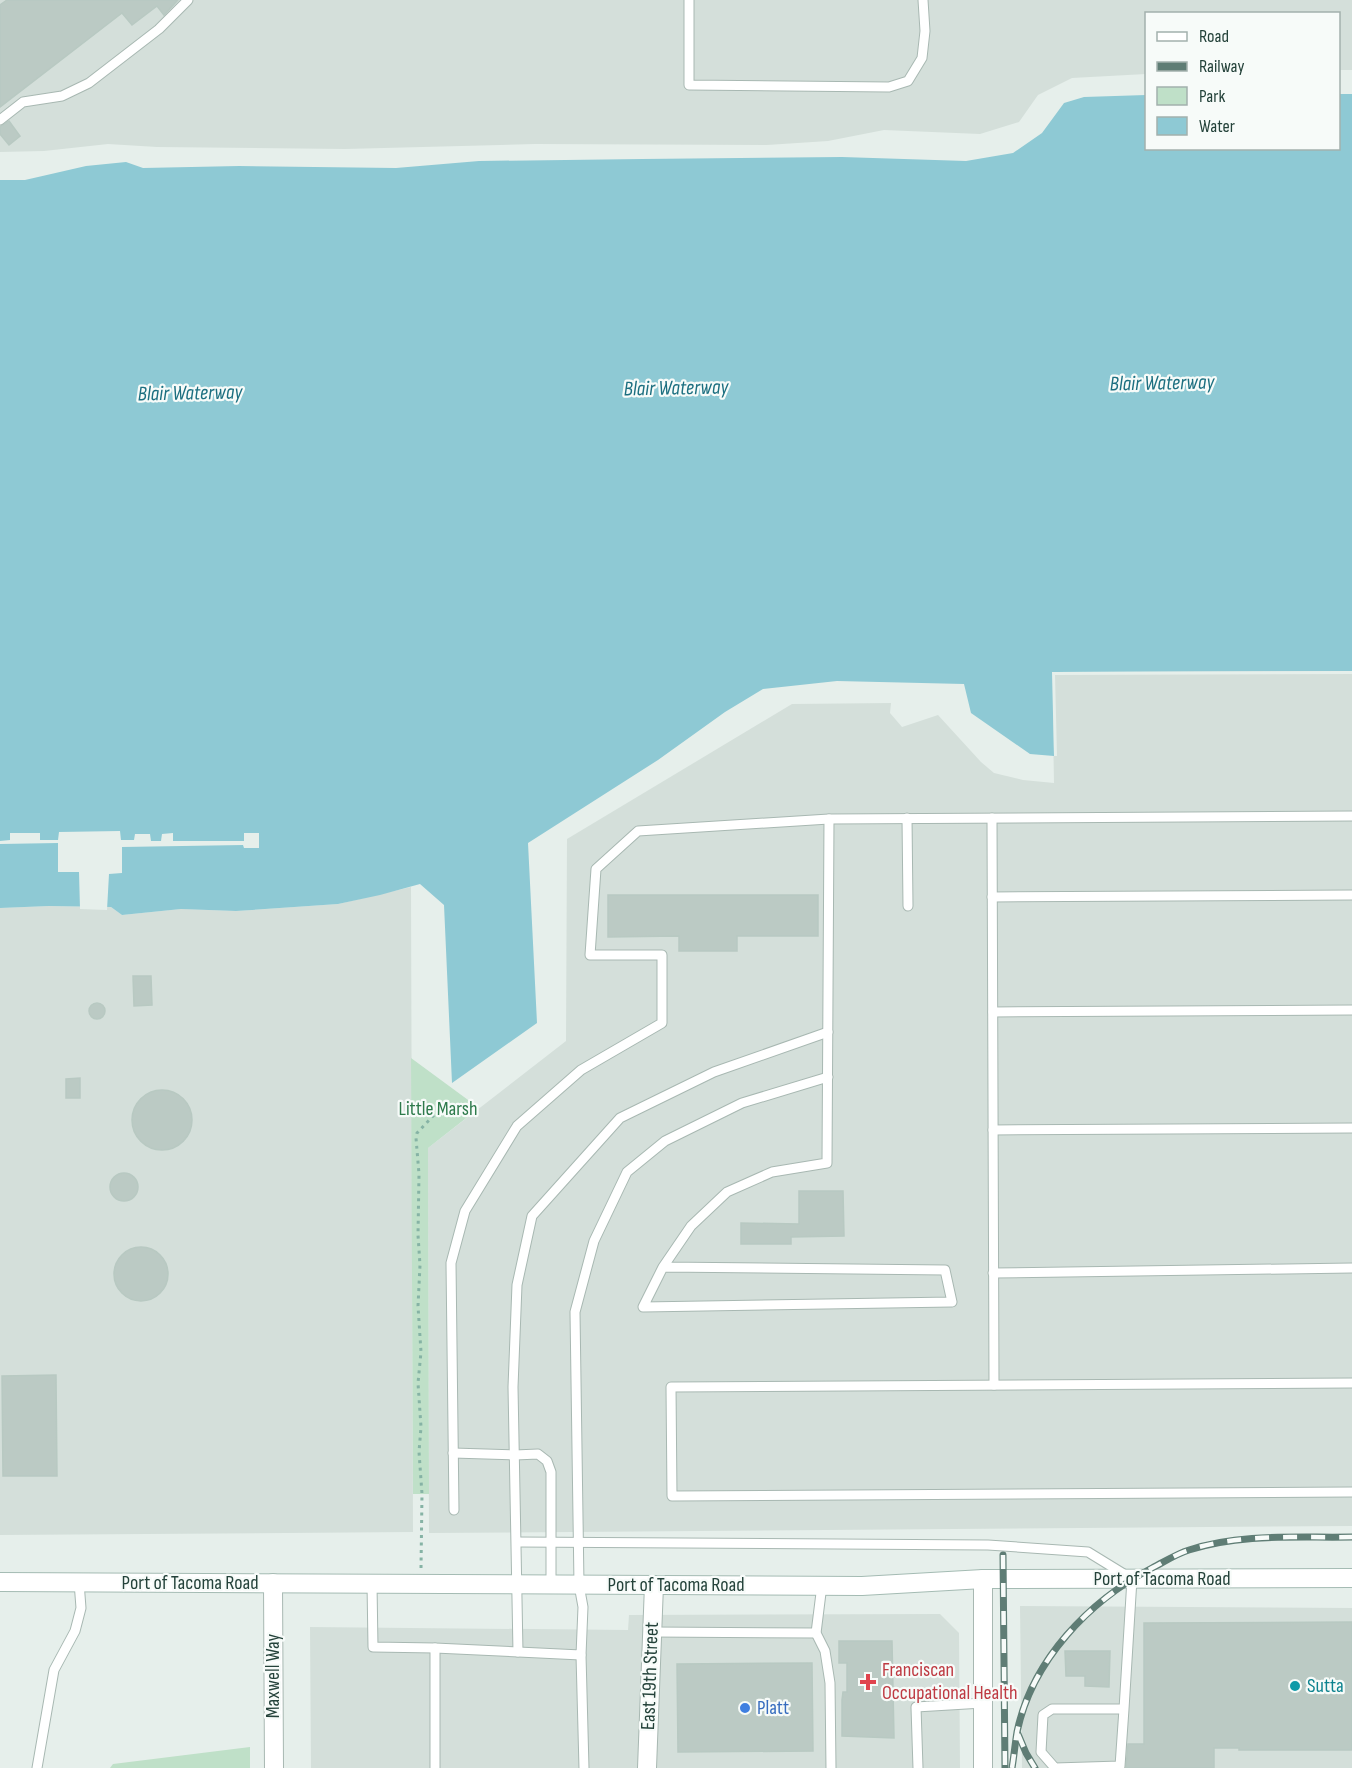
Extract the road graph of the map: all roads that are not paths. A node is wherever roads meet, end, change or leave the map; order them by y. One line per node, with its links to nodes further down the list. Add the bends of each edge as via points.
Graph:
1 (188, 0): 4 (lane, via 89,83 62,96 23,102)
2 (689, 0): 3 (lane, via 689,85 889,87 908,81 922,58)
3 (923, 0)
4 (0, 120)
5 (1352, 816): 6 (lane)
6 (992, 818): 8 (lane); 10 (lane)
7 (829, 819): 8 (lane); 14 (lane); 23 (lane, via 639,831 596,869 590,955 662,955 662,1023 581,1070 517,1126 465,1211 451,1263)
8 (907, 819): 11 (lane)
9 (1352, 895): 10 (lane)
10 (992, 897): 13 (lane)
11 (908, 906)
12 (1352, 1010): 13 (lane)
13 (993, 1012): 17 (lane)
14 (828, 1032): 15 (lane); 24 (lane, via 714,1072 620,1118 532,1216 517,1285)
15 (828, 1077): 18 (lane, via 827,1163 772,1172 727,1192 691,1226); 29 (lane, via 742,1103 665,1141 627,1172 594,1241 575,1312)
16 (1352, 1128): 17 (lane)
17 (993, 1130): 20 (lane)
18 (663, 1267): 18 (lane, via 642,1307 952,1302 945,1270)
19 (1352, 1268): 20 (lane)
20 (993, 1273): 22 (lane)
21 (1352, 1383): 22 (lane)
22 (994, 1385): 25 (lane, via 671,1387 672,1496)
23 (453, 1452): 24 (lane); 26 (lane)
24 (515, 1455): 27 (lane, via 538,1454 548,1461); 28 (lane)
25 (1352, 1492)
26 (454, 1510)
27 (551, 1541): 28 (lane); 29 (lane); 36 (lane)
28 (516, 1542): 38 (lane)
29 (579, 1542): 32 (lane, via 988,1545 1088,1552); 39 (lane)
30 (1352, 1578): 32 (main road, Port of Tacoma Road)
31 (983, 1579): 32 (main road, Port of Tacoma Road); 41 (main road, Port of Tacoma Road); 47 (main road)
32 (1132, 1579): 48 (lane)
33 (0, 1582): 34 (main road, Port of Tacoma Road)
34 (79, 1582): 35 (main road, Port of Tacoma Road); 49 (lane, via 81,1608 75,1631 54,1670)
35 (273, 1583): 37 (main road, Port of Tacoma Road); 50 (main road, Maxwell Way)
36 (551, 1583): 38 (main road, Port of Tacoma Road); 39 (main road, Port of Tacoma Road)
37 (372, 1584): 38 (main road, Port of Tacoma Road); 44 (lane, via 373,1647)
38 (518, 1584): 45 (lane)
39 (579, 1585): 40 (main road, Port of Tacoma Road); 46 (lane, via 583,1607)
40 (654, 1585): 41 (main road, Port of Tacoma Road); 42 (main road, East 19th Street)
41 (822, 1586): 43 (lane)
42 (652, 1632): 43 (lane); 53 (main road, East 19th Street)
43 (816, 1633): 54 (lane, via 825,1651 830,1683)
44 (435, 1648): 45 (lane); 51 (lane)
45 (518, 1652): 46 (lane)
46 (581, 1654): 52 (lane)
47 (983, 1703): 55 (lane, via 916,1707); 56 (main road)
48 (1124, 1709): 48 (lane, via 1052,1709 1043,1715 1041,1752 1055,1768 1120,1766)
49 (37, 1768)
50 (274, 1768)
51 (435, 1768)
52 (584, 1768)
53 (647, 1768)
54 (831, 1768)
55 (918, 1768)
56 (983, 1768)

